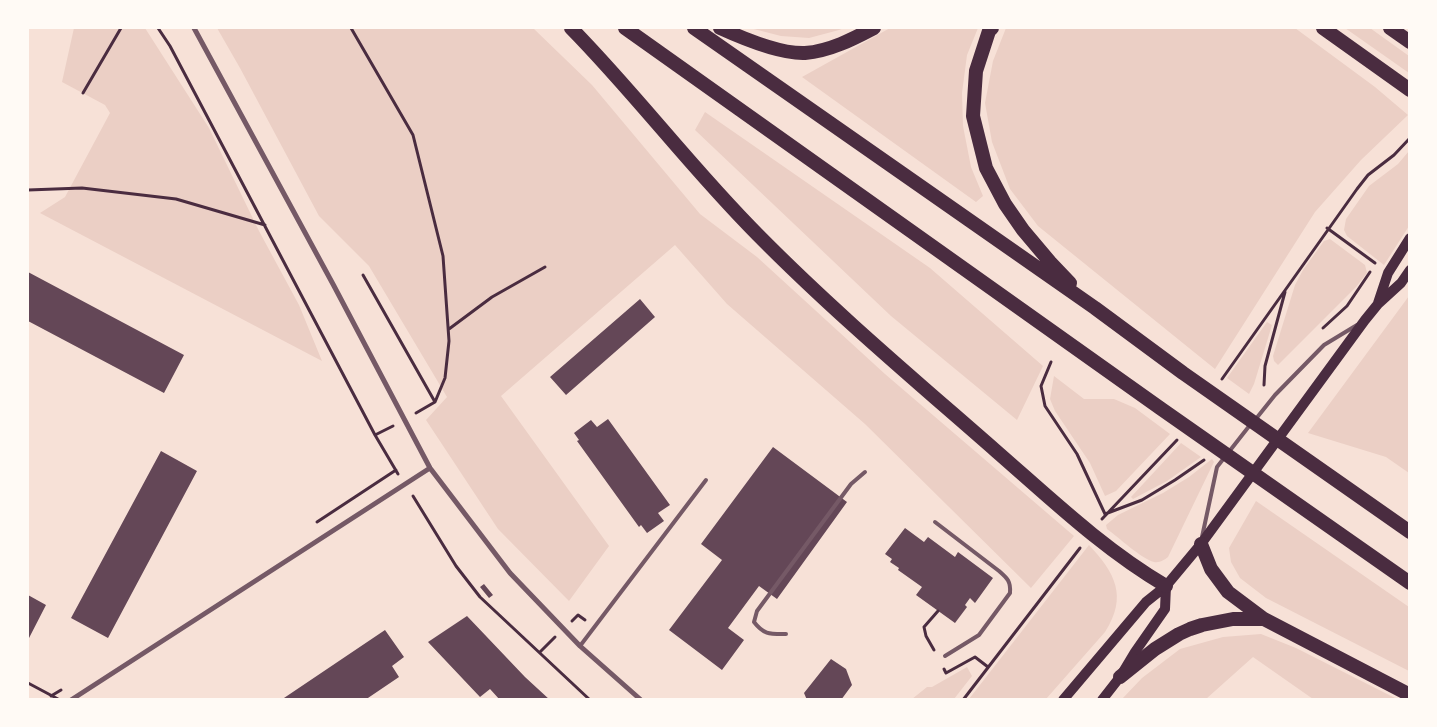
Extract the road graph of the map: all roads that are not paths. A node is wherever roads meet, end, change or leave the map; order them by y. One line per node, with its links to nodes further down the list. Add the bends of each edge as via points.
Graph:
1 (194, 28): 17 (street)
2 (571, 28): 24 (highway, via 757,235 816,292 1091,534 1138,570)
3 (626, 28): 23 (highway)
4 (694, 28): 15 (highway)
5 (720, 28): 6 (highway, via 787,52 805,53 849,41)
6 (874, 28)
7 (992, 28): 15 (highway, via 976,71 973,116 986,168 1022,230)
8 (1323, 28): 11 (highway)
9 (1390, 28): 10 (highway)
10 (1410, 42)
11 (1410, 90)
12 (1410, 238): 14 (main road, via 1388,273)
13 (1410, 270): 14 (main road)
14 (1378, 304): 16 (main road)
15 (1095, 308): 21 (highway)
16 (1365, 320): 22 (main road); 22 (lane, via 1324,345 1274,395 1217,467)
17 (430, 468): 27 (street, via 510,573); 31 (street)
18 (864, 472): 26 (lane, via 851,484 757,611 754,622 762,632)
19 (706, 480): 27 (lane)
20 (935, 522): 28 (lane, via 1007,578 1010,585 1010,593 978,636)
21 (1410, 532)
22 (1201, 544): 24 (main road); 25 (highway, via 1211,570 1228,592)
23 (1410, 583)
24 (1166, 586): 29 (main road, via 1165,609); 33 (main road, via 1146,602)
25 (1264, 619): 29 (highway, via 1233,619 1190,629 1155,649); 30 (highway)
26 (786, 634)
27 (580, 646): 32 (street)
28 (945, 656)
29 (1120, 678): 34 (main road)
30 (1410, 695)
31 (71, 700)
32 (641, 700)
33 (1063, 700)
34 (1102, 700)

